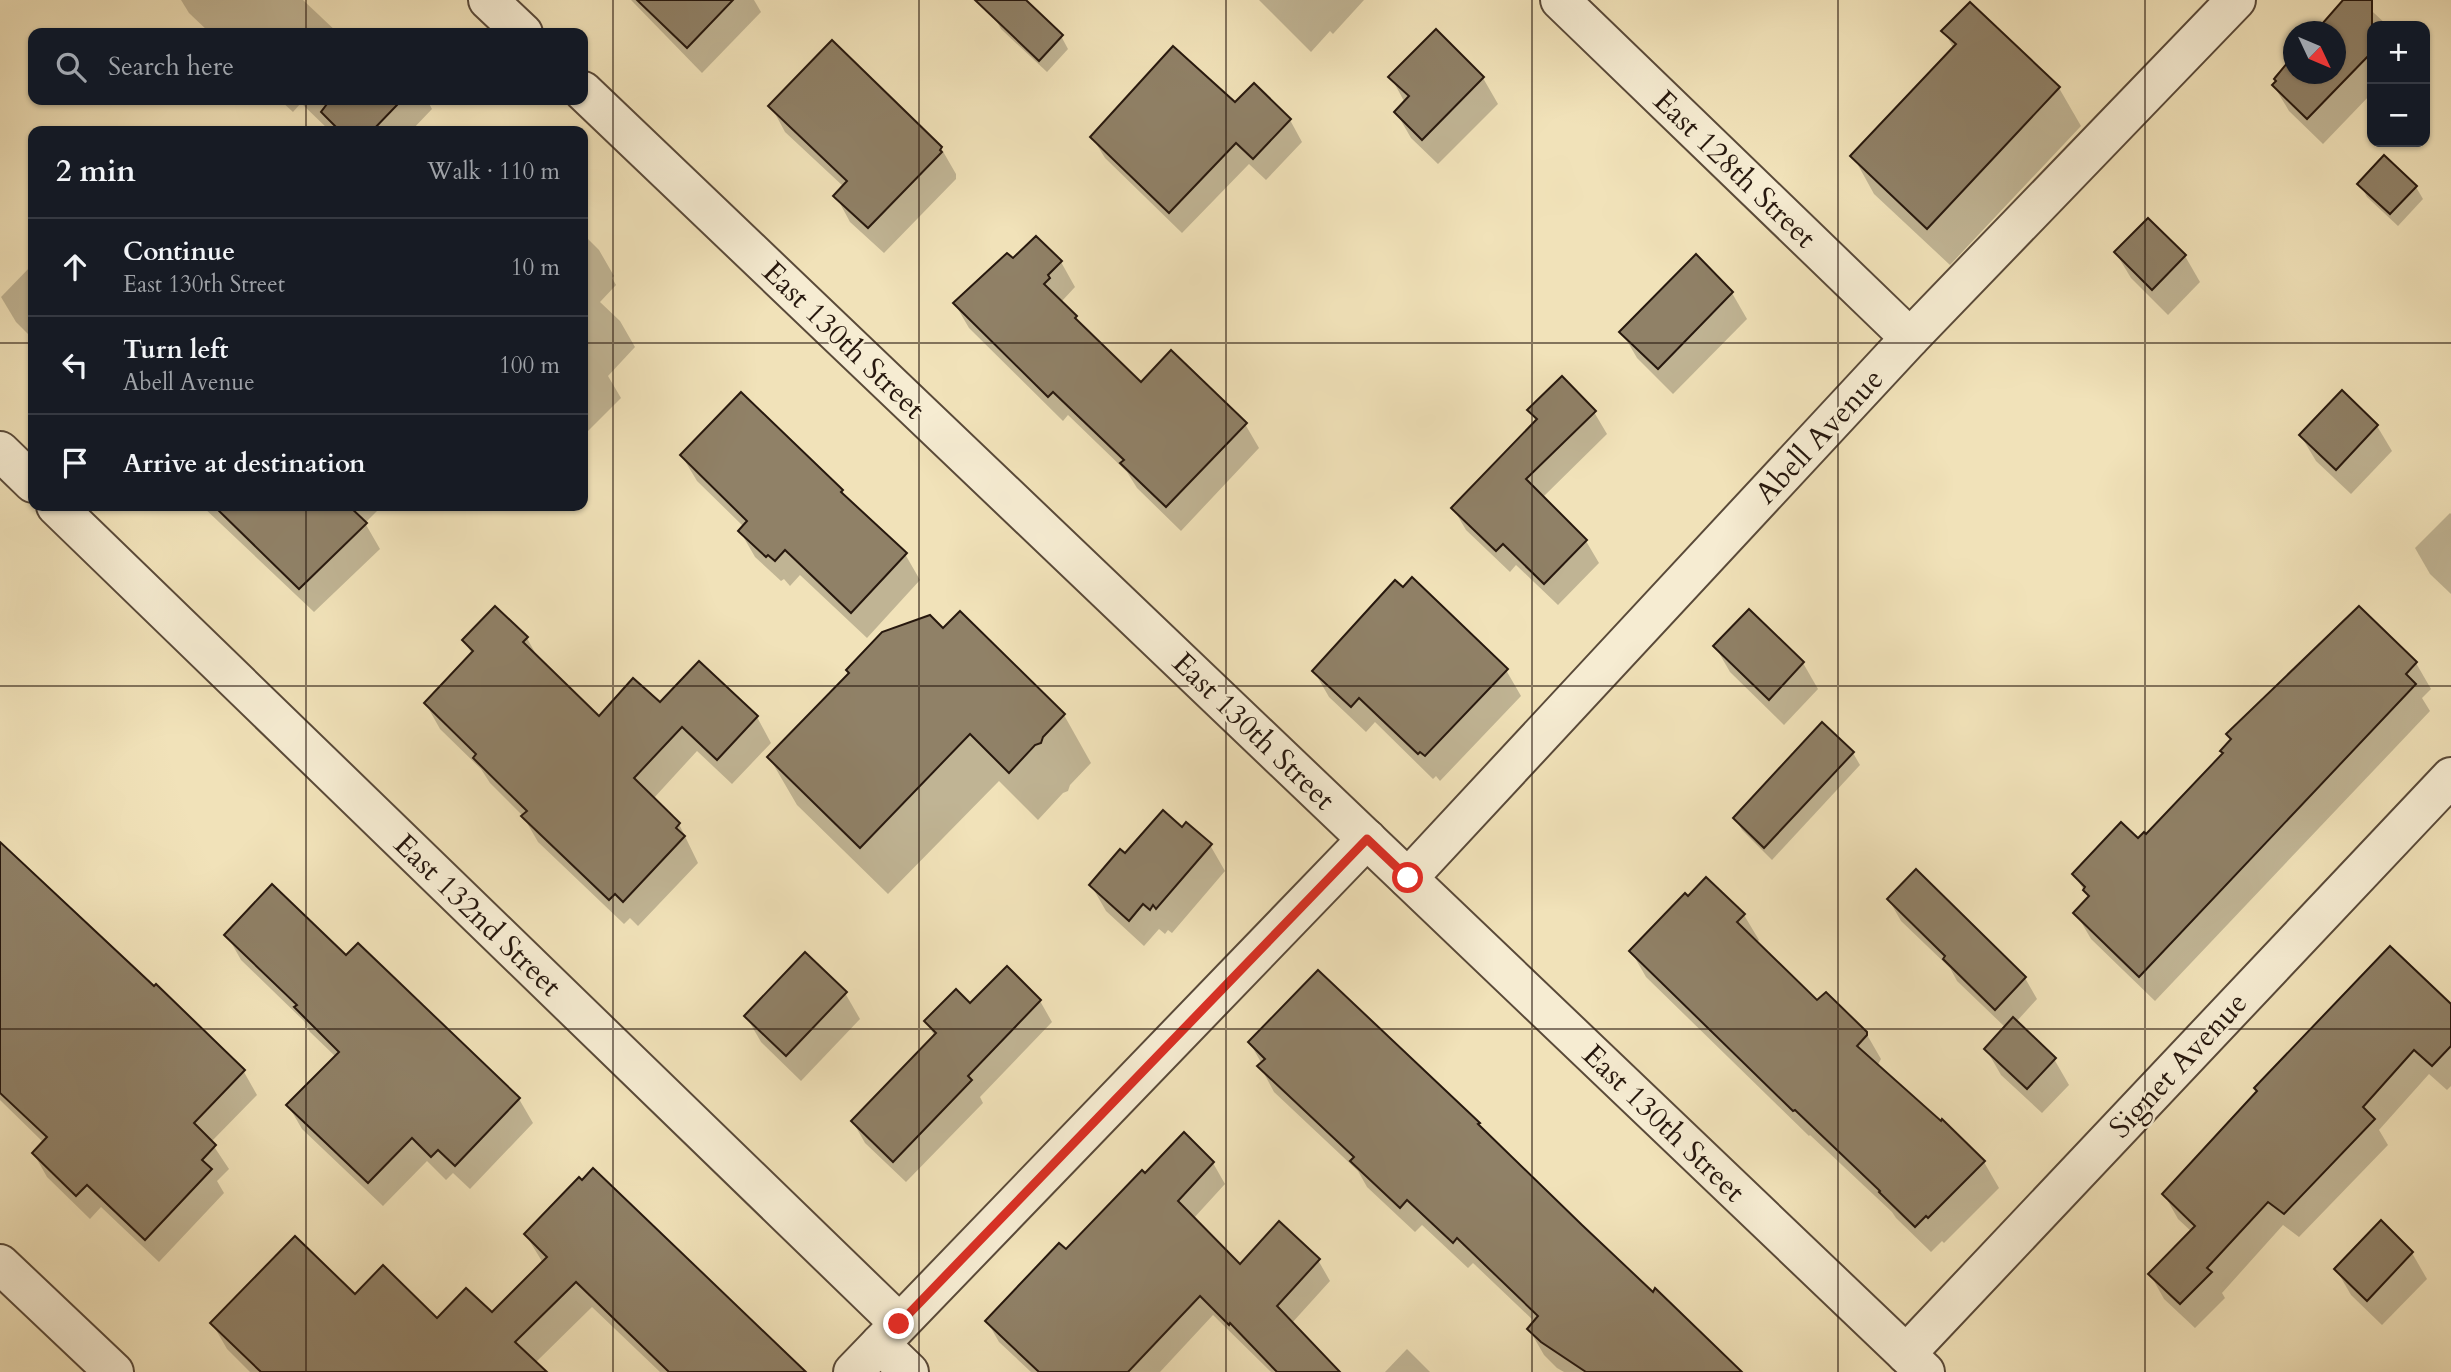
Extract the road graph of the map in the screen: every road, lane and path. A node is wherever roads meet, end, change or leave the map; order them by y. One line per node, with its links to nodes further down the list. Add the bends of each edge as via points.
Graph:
1 (488, 0): 4 (street)
2 (1560, 0): 6 (street, East 128th Street)
3 (2236, 0): 6 (street, Abell Avenue)
4 (518, 28)
5 (588, 96): 11 (street, East 130th Street)
6 (1910, 338): 12 (street, Abell Avenue)
7 (0, 451): 8 (street)
8 (28, 478)
9 (61, 511): 14 (street, East 132nd Street)
10 (2451, 777): 15 (street, Signet Avenue)
11 (1367, 839): 12 (street, East 130th Street); 14 (street)
12 (1408, 878): 15 (street, East 130th Street)
13 (0, 1264): 16 (street)
14 (889, 1334): 17 (street); 18 (street, East 132nd Street)
15 (1915, 1363)
16 (114, 1372)
17 (853, 1372)
18 (909, 1372)

